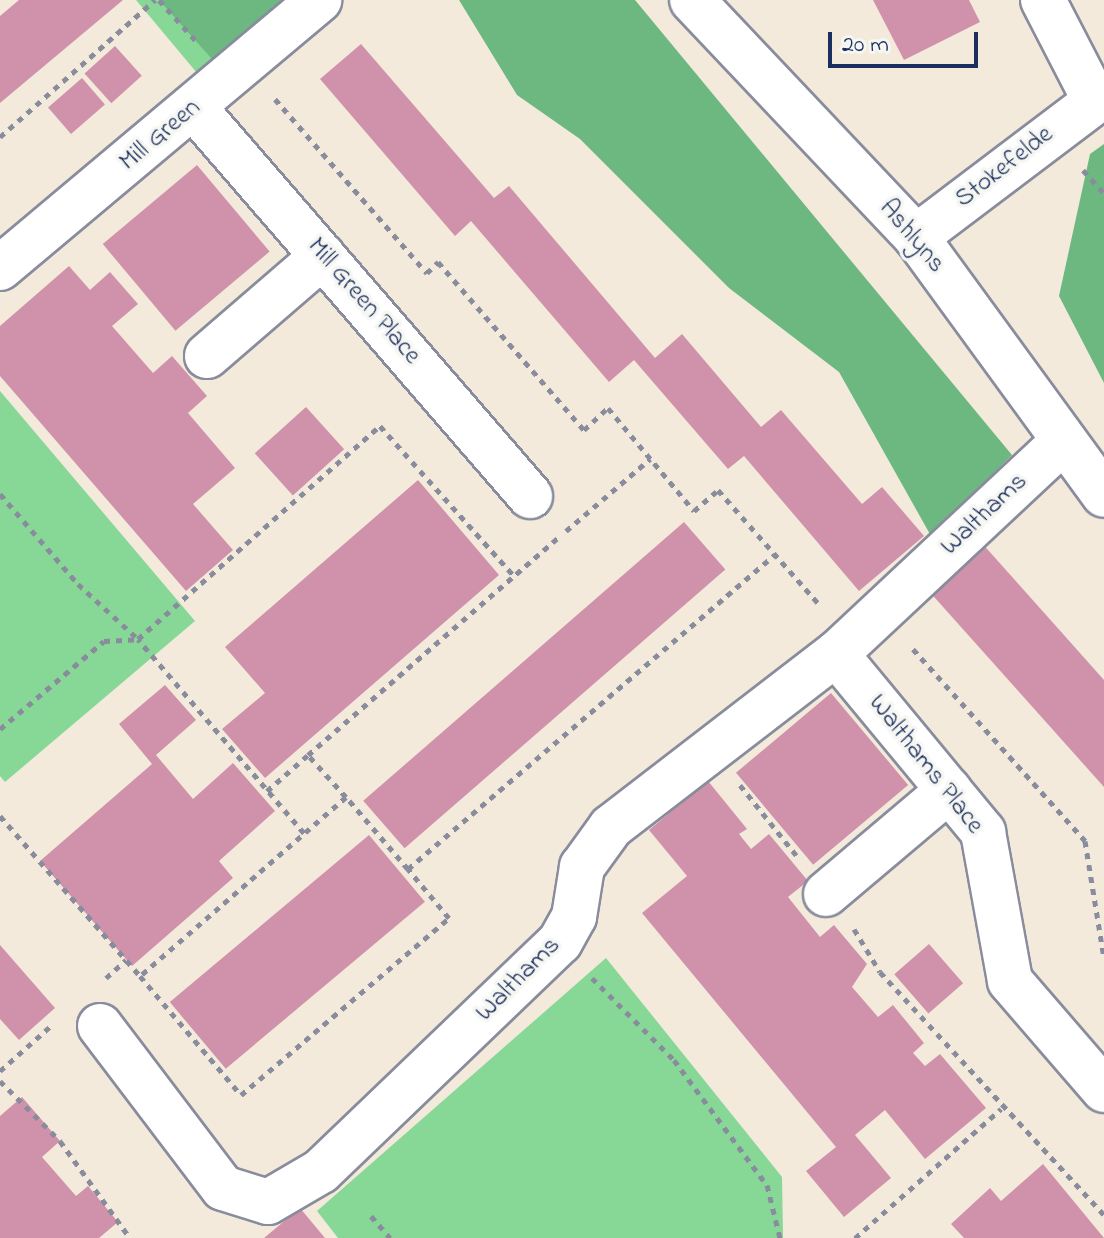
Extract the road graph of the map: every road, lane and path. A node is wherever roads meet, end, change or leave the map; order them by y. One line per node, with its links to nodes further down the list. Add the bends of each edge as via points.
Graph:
1 (157, 0): 5 (path); 9 (path)
2 (319, 0): 8 (street, Mill Green)
3 (692, 0): 12 (street, Ashlyns)
4 (1043, 0): 7 (street, Stokefelde)
5 (205, 56)
6 (264, 86): 17 (path, via 427,273 438,262 584,430 608,408)
7 (1099, 97): 12 (street, Stokefelde)
8 (195, 109): 13 (street, Mill Green Place); 14 (street, Mill Green)
9 (0, 137)
10 (1072, 158): 11 (path)
11 (1104, 193)
12 (916, 237): 16 (street, Ashlyns)
13 (323, 256): 15 (street); 20 (street, Mill Green Place)
14 (0, 268)
15 (207, 356)
16 (1064, 441): 19 (street, Ashlyns); 23 (street, Walthams)
17 (650, 459): 21 (path, via 694,511 718,490); 22 (path)
18 (0, 494): 24 (path, via 78,584)
19 (1104, 495)
20 (530, 496)
21 (775, 554): 23 (path); 32 (path)
22 (514, 576): 24 (path, via 380,426); 26 (path)
23 (856, 636): 27 (street, Walthams Place); 34 (path, via 1085,841); 37 (street, Walthams, via 611,827 582,867 574,917 560,942 321,1171 268,1202 223,1188)
24 (138, 639): 25 (path, via 104,641); 28 (path)
25 (0, 729)
26 (308, 755): 28 (path); 29 (path)
27 (949, 790): 33 (street); 39 (street, Walthams Place, via 983,832 1010,981)
28 (267, 791): 31 (path)
29 (346, 797): 31 (path); 32 (path)
30 (0, 816): 36 (path)
31 (304, 833): 36 (path)
32 (408, 869): 36 (path, via 449,918 241,1095)
33 (826, 894)
34 (1104, 958)
35 (586, 974): 44 (path, via 674,1060 767,1185)
36 (140, 976)
37 (100, 1026)
38 (0, 1081): 42 (path, via 60,1141)
39 (1104, 1090)
40 (1104, 1215): 45 (path, via 1001,1109)
41 (371, 1216): 43 (path)
42 (130, 1238)
43 (390, 1238)
44 (780, 1238)
45 (855, 1238)

